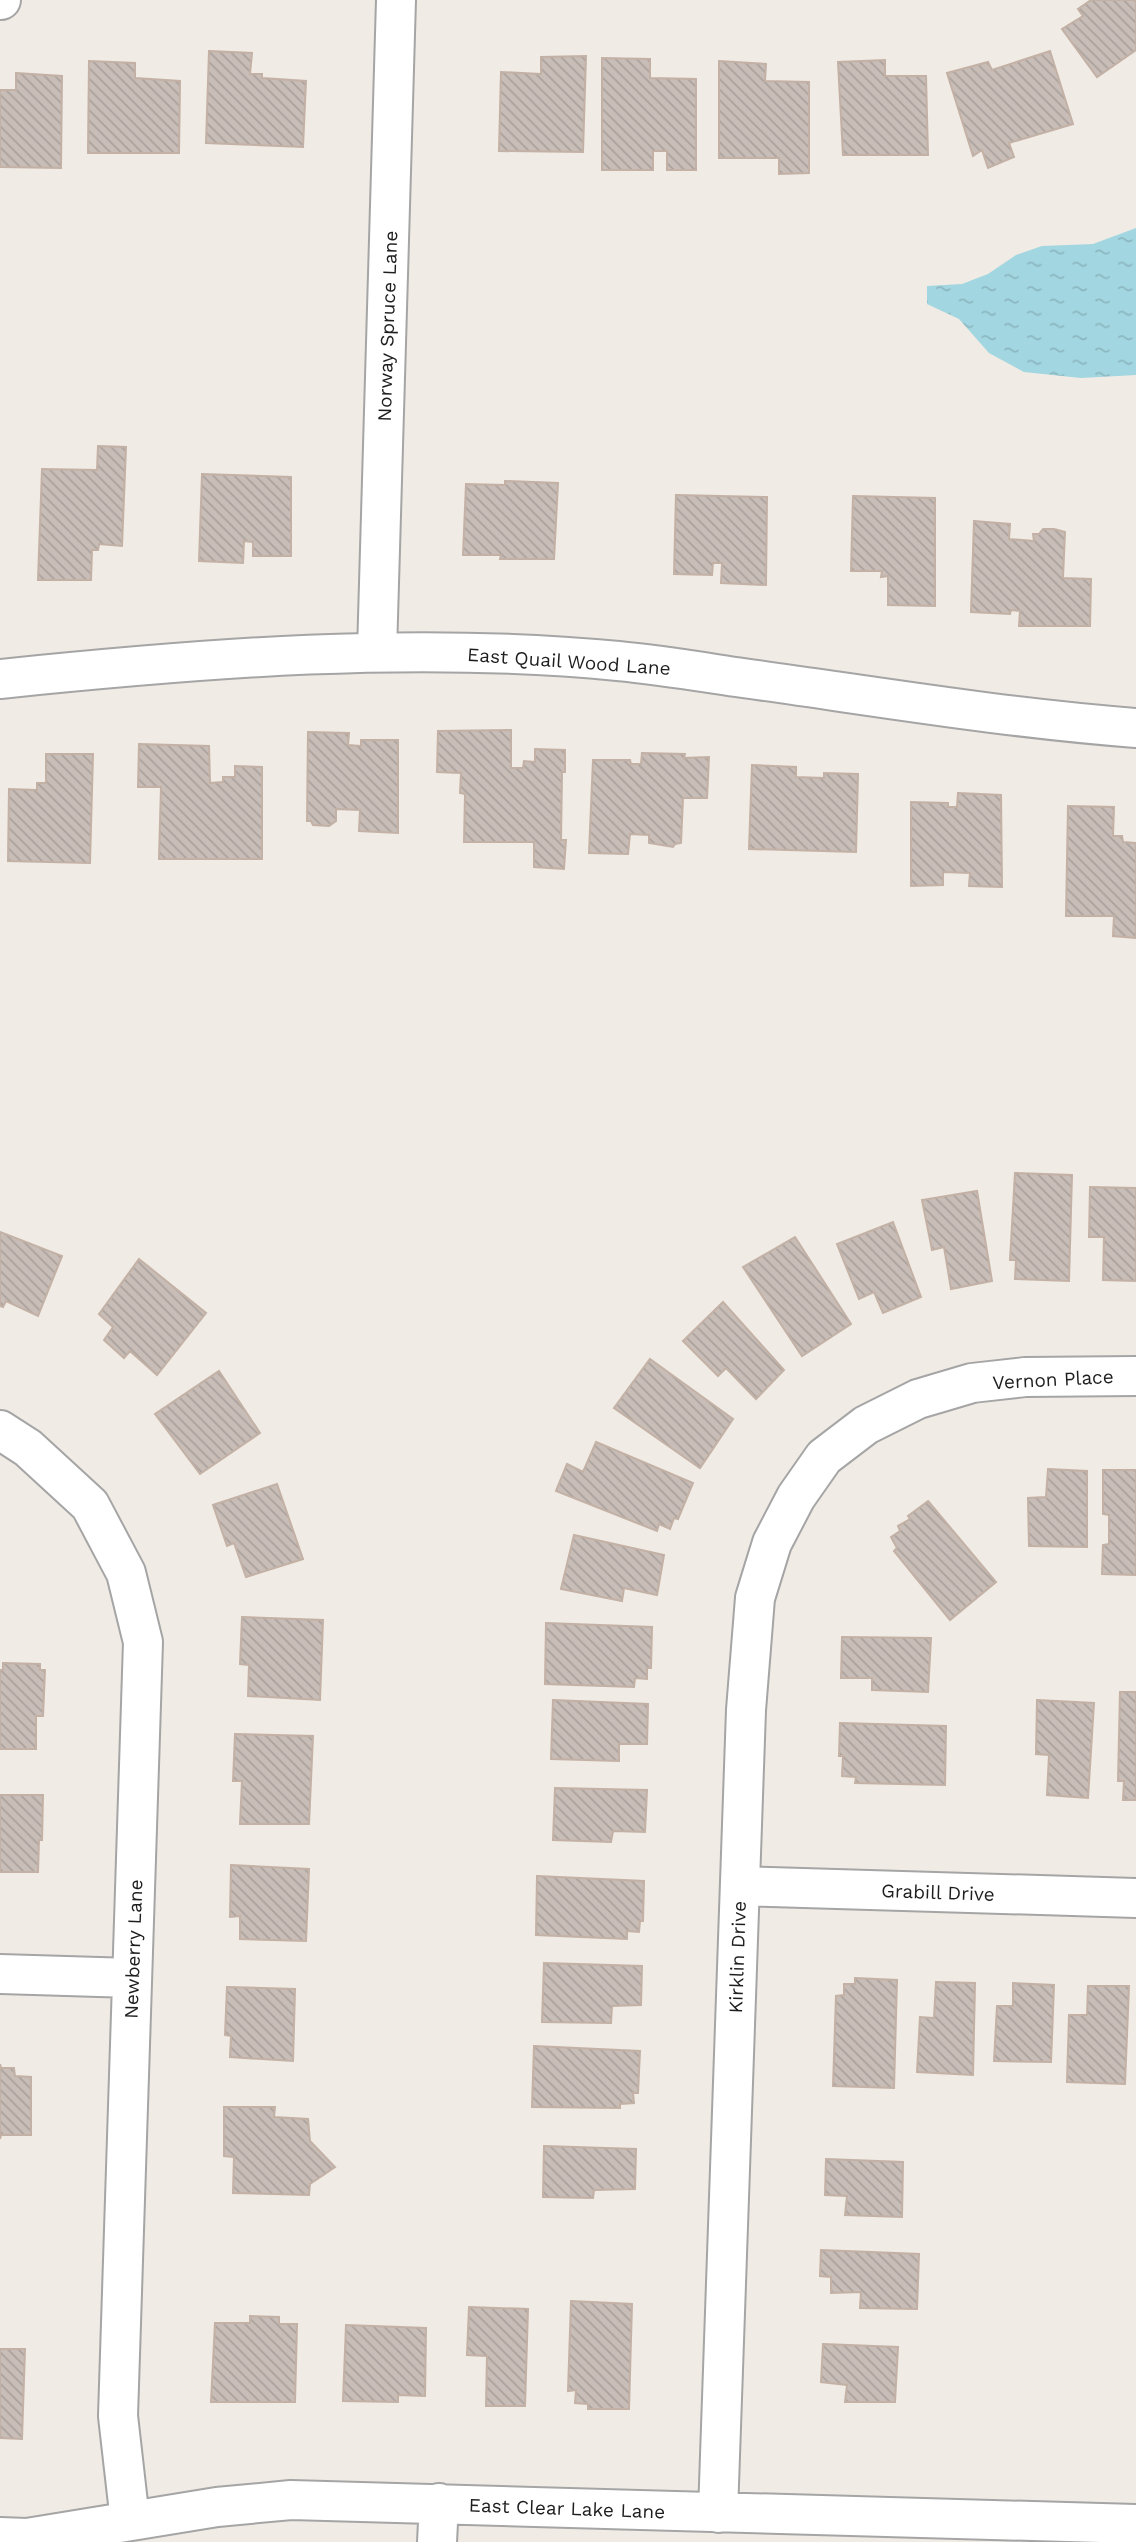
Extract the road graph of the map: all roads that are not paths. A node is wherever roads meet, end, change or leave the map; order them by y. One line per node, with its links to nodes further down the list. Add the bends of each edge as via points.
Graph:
1 (396, 0): 2 (street, Norway Spruce Lane)
2 (377, 652): 3 (street, East Quail Wood Lane, via 149,664); 4 (street, East Quail Wood Lane, via 618,661 1052,721)
3 (0, 679)
4 (1136, 727)
5 (1136, 1376): 7 (street, Vernon Place, via 1025,1377 972,1383 918,1399)
6 (0, 1430): 11 (street, Newberry Lane, via 28,1448 90,1505 127,1573 143,1642)
7 (855, 1434): 8 (street, Kirklin Drive, via 824,1457 796,1497 772,1543 755,1598)
8 (740, 1886): 9 (street, Grabill Drive); 13 (street, Kirklin Drive)
9 (1136, 1899)
10 (0, 1974): 11 (street)
11 (132, 1978): 14 (street, Newberry Lane, via 118,2416)
12 (439, 2503): 13 (street, East Clear Lake Lane); 14 (street, East Clear Lake Lane, via 291,2500); 17 (street)
13 (718, 2513): 15 (street, East Clear Lake Lane)
14 (130, 2521): 16 (street, East Clear Lake Lane, via 27,2538)
15 (1136, 2524)
16 (0, 2538)
17 (438, 2542)

